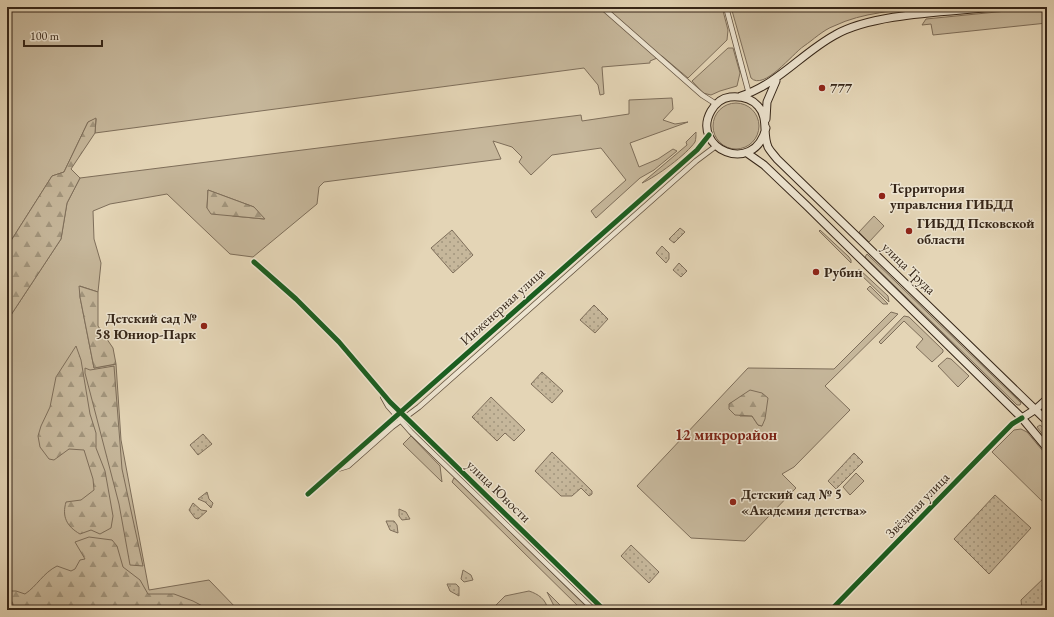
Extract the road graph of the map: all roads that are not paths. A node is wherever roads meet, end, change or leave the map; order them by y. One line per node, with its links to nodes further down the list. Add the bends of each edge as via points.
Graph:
1 (602, 7): 7 (street, via 702,95)
2 (726, 7): 5 (street)
3 (994, 7): 4 (main road, via 905,16 852,27 816,47)
4 (777, 79): 5 (main road); 8 (main road, via 767,102)
5 (749, 94): 6 (main road)
6 (741, 96): 7 (main road, via 729,97); 8 (main road, via 758,105)
7 (716, 104): 9 (main road, via 709,114)
8 (766, 125): 11 (main road, via 760,143); 14 (main road, улица Труда, via 768,147 777,159)
9 (709, 135): 10 (main road); 15 (street, Инженерная улица, via 697,150)
10 (716, 146): 11 (main road, via 727,153); 16 (street, Инженерная улица)
11 (747, 153): 17 (main road, улица Труда, via 764,165 807,206)
12 (254, 262): 15 (street, улица Юности, via 323,326)
13 (1047, 399): 14 (main road, Звёздная улица)
14 (1036, 409): 17 (main road, Звёздная улица); 19 (main road, улица Труда)
15 (399, 413): 16 (street, улица Юности); 18 (street, улица Юности); 21 (street, Инженерная улица)
16 (406, 416): 18 (street, Инженерная улица); 24 (street, улица Юности)
17 (1022, 418): 20 (main road, улица Труда); 25 (street, Звёздная улица, via 1012,424)
18 (401, 420): 21 (street, Инженерная улица, via 348,466); 23 (street, улица Юности)
19 (1047, 421)
20 (1047, 448)
21 (334, 471): 22 (street, Инженерная улица)
22 (308, 494)
23 (594, 610)
24 (604, 610)
25 (831, 610)

